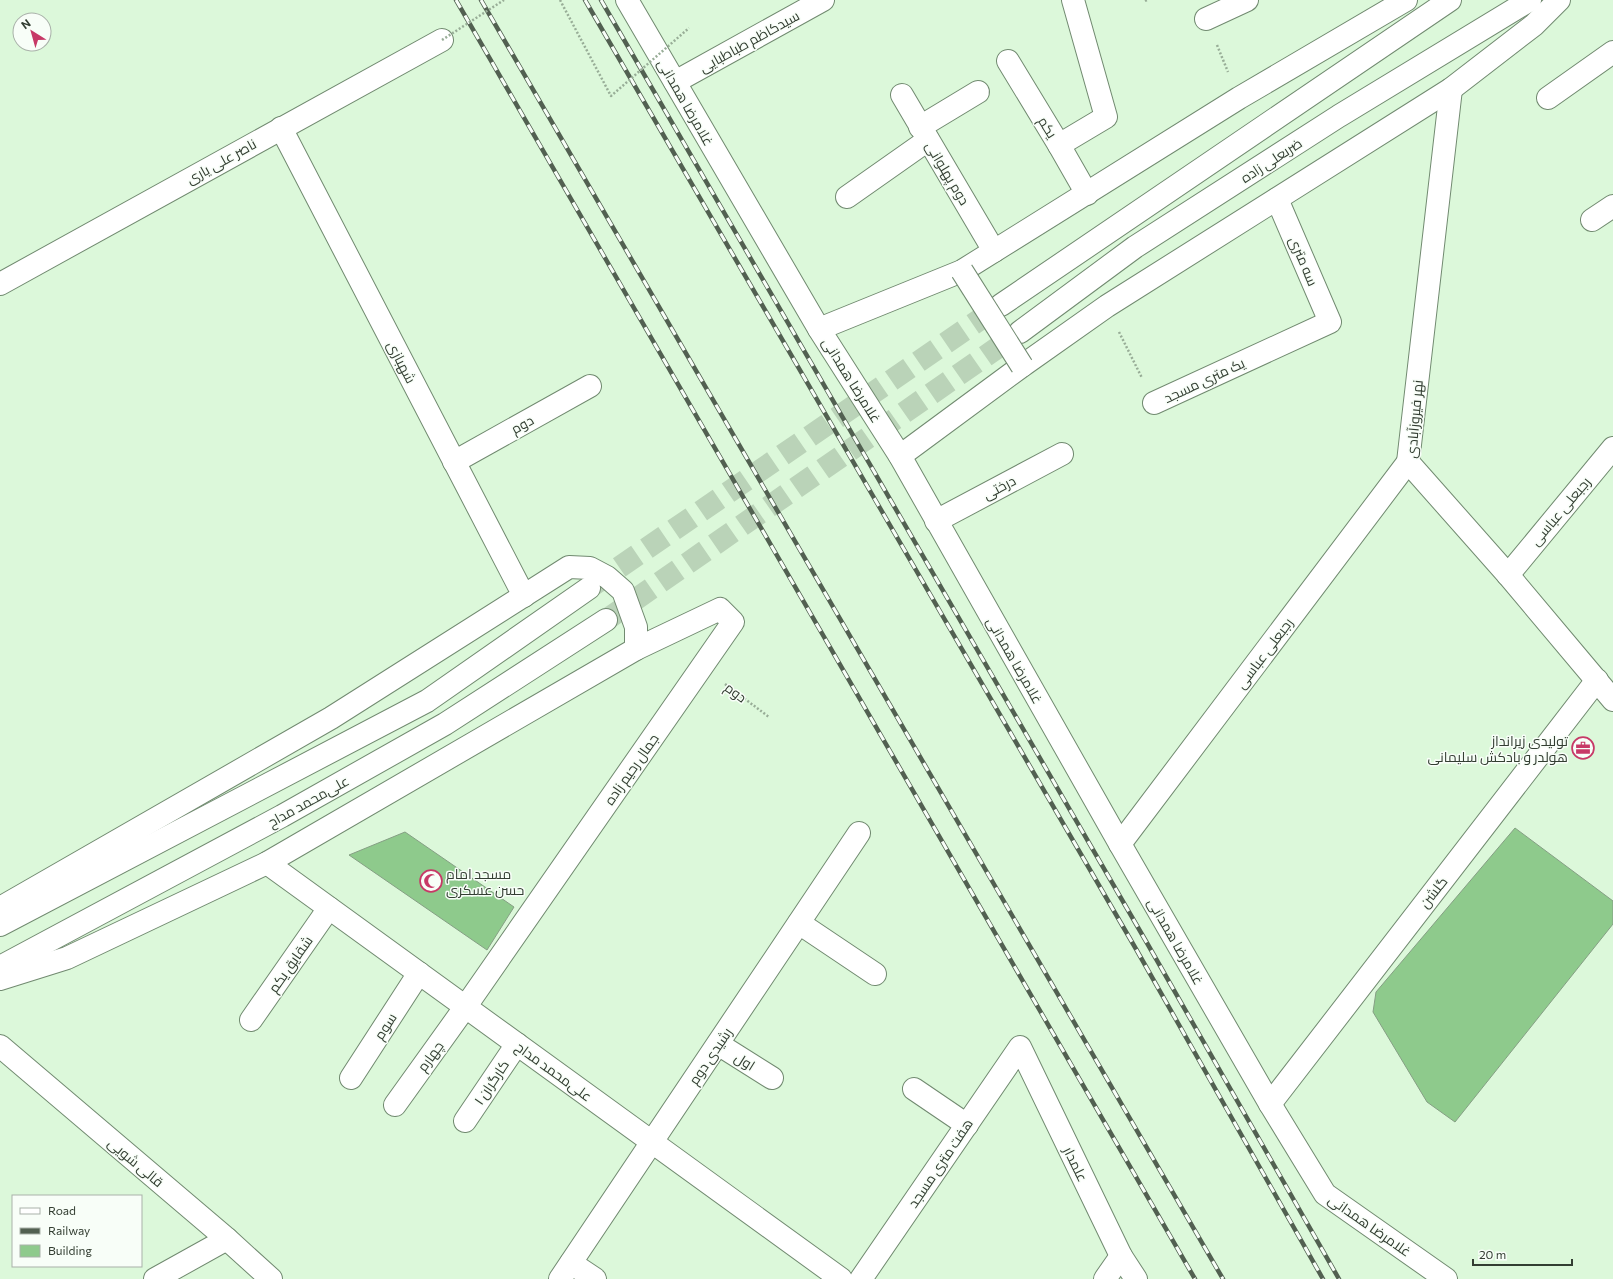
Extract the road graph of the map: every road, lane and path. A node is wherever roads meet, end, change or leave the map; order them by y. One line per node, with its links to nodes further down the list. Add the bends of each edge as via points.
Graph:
1 (504, 0): 13 (path, bridge)
2 (560, 0): 12 (path, bridge, via 611,96)
3 (627, 0): 16 (street, غلامرضا همدانی)
4 (823, 0): 16 (street, سیدکاظم طباطبایی)
5 (1073, 0): 24 (street, via 1106,117)
6 (1247, 0): 11 (street)
7 (1406, 0): 20 (street)
8 (1450, 0): 33 (street)
9 (1530, 0): 37 (street, ضربعلی زاده, via 1339,116 1135,247)
10 (1559, 0): 17 (street, via 1534,25)
11 (1206, 19): 20 (path)
12 (690, 28)
13 (442, 40): 22 (street, ناصر علی یاری)
14 (1613, 52): 21 (street)
15 (1008, 61): 24 (street, یکم)
16 (675, 82): 36 (street, غلامرضا همدانی)
17 (1451, 89): 27 (street); 45 (street, نهر فیروزآبادی)
18 (978, 92): 23 (street)
19 (902, 95): 23 (street, دوم پهلوانی)
20 (1239, 98): 25 (street)
21 (1548, 98)
22 (280, 128): 32 (street, ناصر علی یاری); 44 (street, شهبازی)
23 (924, 133): 26 (street); 30 (street, دوم پهلوانی)
24 (1060, 145): 25 (street, یکم)
25 (1087, 194): 30 (street)
26 (847, 197)
27 (1277, 199): 34 (street); 35 (street, سه متری)
28 (1613, 206): 29 (street)
29 (1592, 220)
30 (994, 251): 31 (street)
31 (962, 271): 36 (street); 38 (street, bridge)
32 (0, 284)
33 (1001, 305)
34 (1107, 306): 38 (street); 40 (path, یک متری مسجد)
35 (1330, 322): 40 (street, یک متری مسجد)
36 (819, 329): 43 (street, غلامرضا همدانی)
37 (1020, 332)
38 (1022, 366): 43 (street)
39 (590, 386): 44 (street, دوم)
40 (1154, 403)
41 (1613, 448): 47 (street, رجبعلی عباسی)
42 (1062, 454): 46 (street, درختی)
43 (900, 456): 46 (street, غلامرضا همدانی)
44 (454, 462): 49 (street, شهبازی)
45 (1408, 462): 47 (street, نهر فیروزآبادی); 57 (street, رجبعلی عباسی)
46 (936, 521): 57 (street, غلامرضا همدانی)
47 (1508, 575): 53 (street, نهر فیروزآبادی)
48 (589, 588): 62 (street, via 427,701)
49 (524, 596): 51 (street, via 569,567 590,568 607,577 623,591 636,627); 59 (street, via 331,718)
50 (606, 620): 63 (street, علی‌محمد مداح, via 439,728 282,816)
51 (636, 649): 52 (street, جمال رحیم زاده, via 720,608 733,622); 58 (street)
52 (702, 667): 55 (path, دوم); 67 (street, جمال رحیم زاده)
53 (1597, 680): 54 (street, نهر فیروزآبادی); 76 (street, گلشن)
54 (1613, 700)
55 (769, 717)
56 (859, 833): 61 (street, رشیدی دوم)
57 (1120, 844): 76 (street, غلامرضا همدانی)
58 (267, 863): 60 (street, علی‌محمد مداح); 66 (street, via 67,958)
59 (0, 908)
60 (329, 908): 64 (street, علی‌محمد مداح); 68 (street, شقایق یکم)
61 (799, 923): 65 (street); 70 (street, رشیدی دوم)
62 (0, 925)
63 (0, 967)
64 (419, 973): 67 (street, علی‌محمد مداح); 73 (street, سوم)
65 (875, 974)
66 (0, 979)
67 (466, 1006): 69 (street, علی‌محمد مداح); 77 (street, چهارم)
68 (251, 1020)
69 (517, 1044): 78 (street, کارگران ۱); 80 (street, علی‌محمد مداح)
70 (718, 1044): 74 (street, اول); 80 (street, رشیدی دوم)
71 (0, 1046): 81 (street, قالی شویی)
72 (1020, 1047): 79 (street, هفت متری مسجد); 82 (street, علمدار)
73 (351, 1078)
74 (772, 1078)
75 (914, 1089): 79 (street)
76 (1270, 1104): 91 (street, غلامرضا همدانی, via 1325,1194)
77 (395, 1105)
78 (465, 1121)
79 (967, 1125): 88 (street, هفت متری مسجد)
80 (652, 1142): 83 (street, رشیدی دوم); 87 (street, علی‌محمد مداح)
81 (227, 1239): 84 (street); 85 (street, قالی شویی)
82 (1121, 1256): 89 (street); 90 (street, علمدار)
83 (566, 1271): 86 (street)
84 (155, 1279)
85 (271, 1279)
86 (595, 1279)
87 (842, 1279)
88 (861, 1279)
89 (1105, 1279)
90 (1136, 1279)
91 (1446, 1279)

